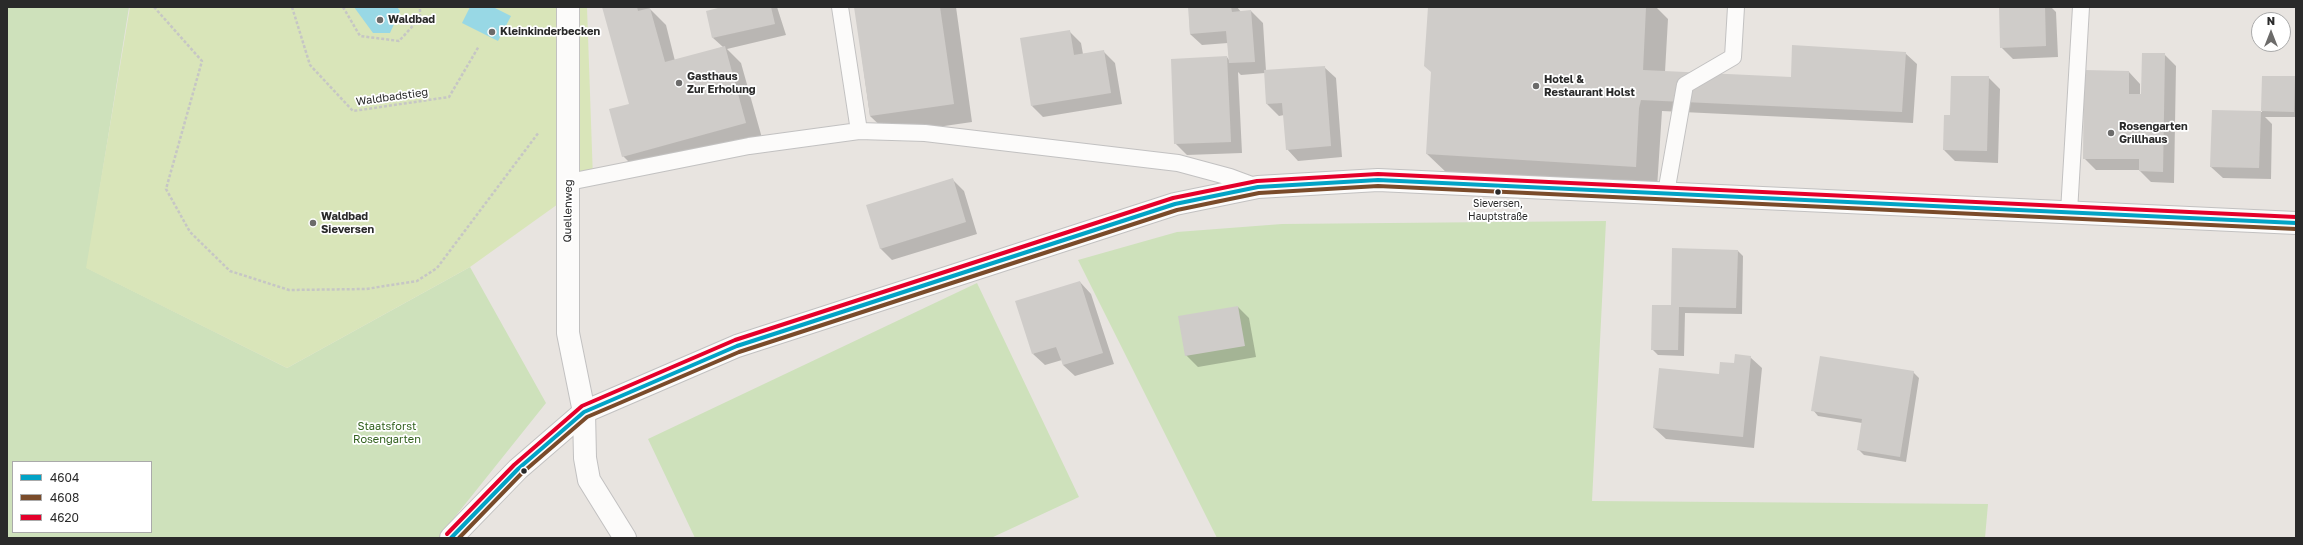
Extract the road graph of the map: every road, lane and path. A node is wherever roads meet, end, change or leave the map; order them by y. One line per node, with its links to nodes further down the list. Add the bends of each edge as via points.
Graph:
1 (154, 7): 10 (path, via 202,61 166,189 190,232 230,270 290,290 366,289 417,281 437,268)
2 (292, 7): 9 (path, Waldbadstieg, via 310,65 353,111 449,97)
3 (343, 7): 4 (path, via 360,36 399,41 420,18)
4 (420, 7)
5 (568, 7): 12 (street, Quellenweg)
6 (840, 7): 11 (lane)
7 (1736, 7): 14 (lane, via 1733,57 1685,85)
8 (2081, 7): 15 (lane)
9 (479, 46)
10 (540, 131)
11 (859, 131): 12 (lane, via 749,146); 13 (lane, via 925,133 1178,163 1230,177)
12 (569, 182): 17 (street, Quellenweg, via 568,333)
13 (1258, 188): 14 (street, via 1378,180); 17 (street, via 1175,204 737,346)
14 (1666, 193): 15 (street)
15 (2069, 212): 16 (street)
16 (2296, 222)
17 (584, 412): 18 (street, via 518,469); 19 (street, Quellenweg, via 585,458 589,480)
18 (451, 538)
19 (625, 538)

